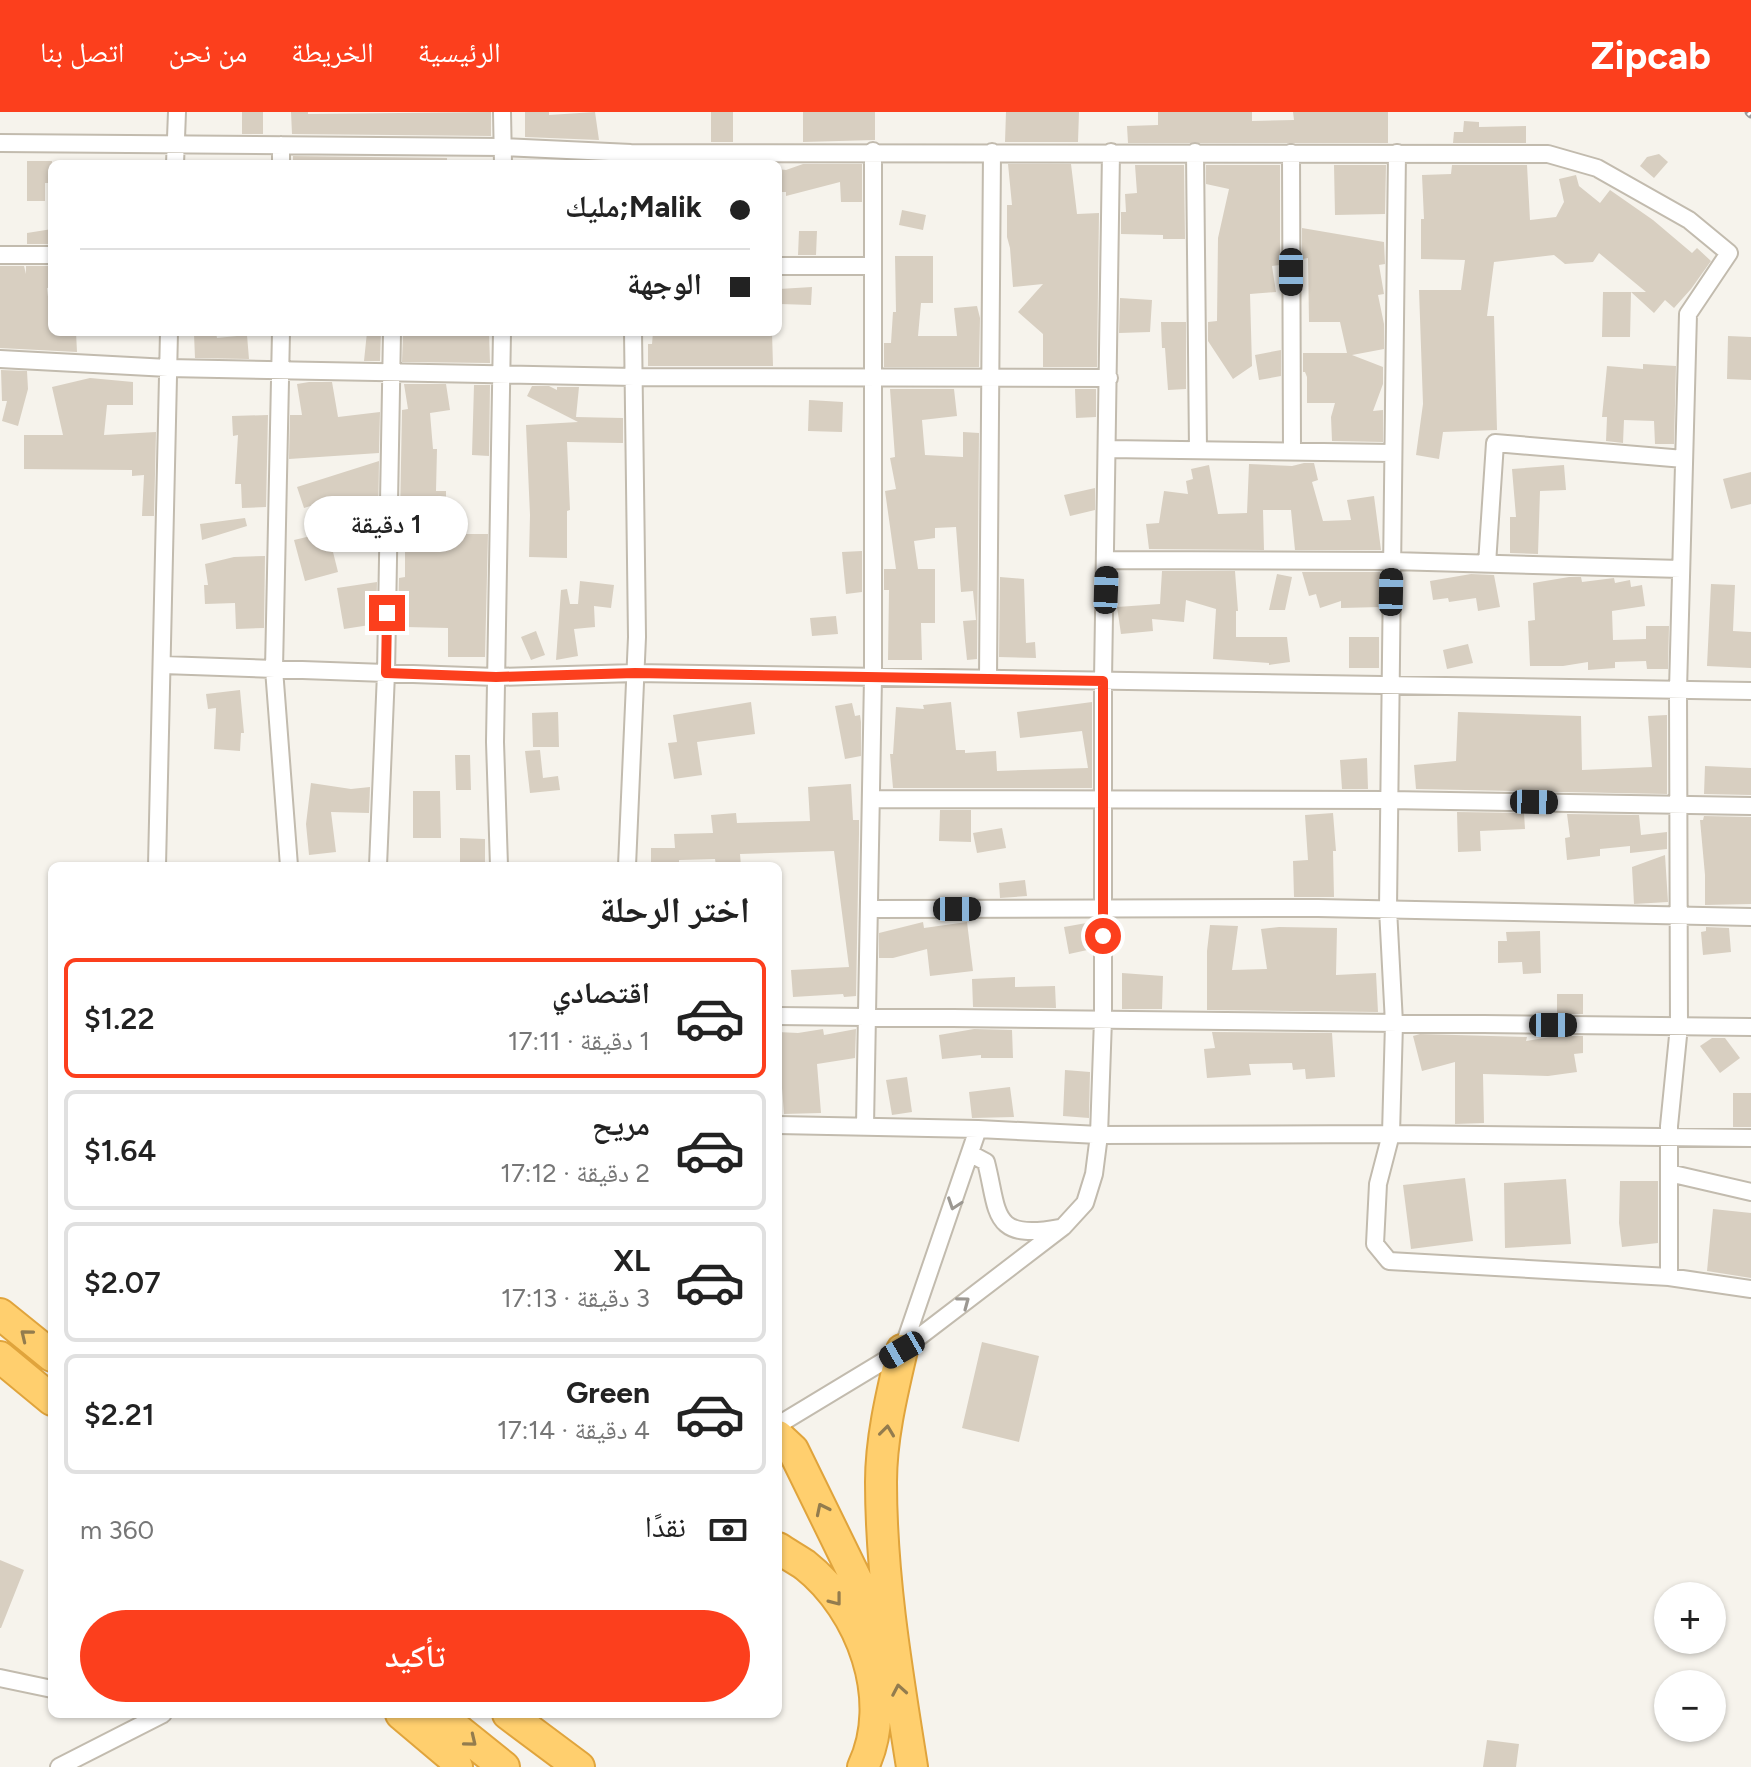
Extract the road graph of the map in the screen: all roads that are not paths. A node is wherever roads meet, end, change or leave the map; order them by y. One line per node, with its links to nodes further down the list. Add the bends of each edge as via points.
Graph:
1 (177, 112): 4 (street)
2 (502, 112): 13 (street)
3 (0, 143): 4 (street)
4 (176, 144): 5 (street); 15 (street)
5 (281, 145): 6 (street); 16 (street)
6 (390, 146): 13 (street); 17 (street)
7 (873, 151): 8 (street); 14 (street); 21 (street)
8 (992, 152): 9 (street); 35 (street)
9 (1111, 152): 10 (street); 34 (street)
10 (1195, 152): 11 (street); 37 (street)
11 (1291, 153): 12 (street); 38 (street)
12 (1397, 153): 39 (street); 40 (street, via 1548,154 1597,168 1689,220 1729,253 1688,314)
13 (503, 156): 14 (street)
14 (632, 159)
15 (175, 160)
16 (281, 160)
17 (390, 160)
18 (0, 255): 19 (street)
19 (48, 255)
20 (782, 266): 21 (street)
21 (873, 266): 33 (street)
22 (169, 336): 28 (street)
23 (281, 336): 29 (street)
24 (392, 336): 30 (street)
25 (502, 336): 31 (street)
26 (633, 336): 32 (street)
27 (0, 359): 28 (street)
28 (168, 368): 29 (street); 45 (street)
29 (281, 370): 30 (street); 46 (street)
30 (393, 372): 31 (street); 47 (street)
31 (501, 374): 32 (street); 49 (street)
32 (634, 377): 33 (street); 48 (street)
33 (873, 377): 35 (street); 50 (street)
34 (1109, 378): 35 (street); 36 (street)
35 (990, 379): 51 (street)
36 (1108, 449): 37 (street); 41 (street)
37 (1198, 450): 38 (street)
38 (1292, 451): 39 (street)
39 (1393, 453): 42 (street)
40 (1684, 459): 43 (street, via 1495,443); 44 (street)
41 (1107, 560): 42 (street); 52 (street)
42 (1392, 561): 43 (street); 53 (street)
43 (1487, 564): 44 (street)
44 (1681, 569): 54 (street)
45 (163, 665): 46 (street); 61 (street)
46 (274, 669): 47 (street); 62 (street)
47 (386, 673): 49 (street); 63 (street)
48 (635, 673): 49 (street); 50 (street); 65 (street)
49 (496, 677): 64 (street)
50 (873, 677): 51 (street); 56 (street)
51 (988, 679): 52 (street)
52 (1103, 681): 53 (street); 57 (street)
53 (1390, 686): 54 (street); 58 (street)
54 (1678, 690): 55 (street); 59 (street)
55 (1751, 691)
56 (871, 799): 57 (street); 67 (street)
57 (1103, 799): 58 (street); 66 (street)
58 (1389, 800): 59 (street); 68 (street)
59 (1678, 805): 60 (street); 69 (street)
60 (1751, 806)
61 (157, 862)
62 (289, 862)
63 (378, 862)
64 (499, 862)
65 (627, 862)
66 (1103, 908): 67 (street); 68 (street); 73 (street)
67 (869, 909): 72 (street)
68 (1388, 909): 69 (street); 74 (street)
69 (1678, 915): 70 (street); 75 (street)
70 (1751, 917)
71 (782, 1016): 72 (street)
72 (868, 1017): 73 (street); 78 (street)
73 (1103, 1019): 74 (street); 81 (street)
74 (1394, 1023): 75 (street); 80 (street)
75 (1679, 1026): 76 (street); 82 (street)
76 (1751, 1027)
77 (782, 1125): 78 (street)
78 (865, 1126): 79 (street)
79 (978, 1129): 81 (street); 84 (street)
80 (1391, 1134): 81 (street); 82 (street); 88 (street, via 1378,1184 1375,1244 1389,1261)
81 (1099, 1135): 87 (street, via 1085,1203)
82 (1669, 1138): 83 (street); 85 (street)
83 (1751, 1138)
84 (971, 1154): 87 (street, via 986,1162 995,1210 1004,1221 1036,1233); 91 (street, one-way to 91)
85 (1669, 1173): 86 (street); 88 (street)
86 (1751, 1192)
87 (1063, 1227): 91 (street, one-way to 87)
88 (1669, 1277): 89 (street)
89 (1751, 1289)
90 (0, 1314): 92 (highway, one-way to 90)
91 (902, 1350): 95 (street); 98 (highway, one-way to 91, via 881,1480)
92 (48, 1353)
93 (0, 1357): 94 (highway)
94 (48, 1397)
95 (782, 1423)
96 (782, 1440): 98 (highway, one-way to 96, via 793,1450)
97 (782, 1551): 111 (highway, one-way to 111, via 806,1566 839,1602 868,1655 878,1703 872,1748)
98 (893, 1654): 112 (highway, one-way to 98)
99 (0, 1678): 100 (street)
100 (48, 1688)
101 (155, 1718): 106 (street)
102 (406, 1718): 107 (highway)
103 (443, 1718): 108 (highway, one-way to 108)
104 (496, 1718): 109 (highway)
105 (513, 1718): 110 (highway)
106 (59, 1767)
107 (457, 1767)
108 (504, 1767)
109 (557, 1767)
110 (579, 1767)
111 (863, 1767)
112 (912, 1767)

